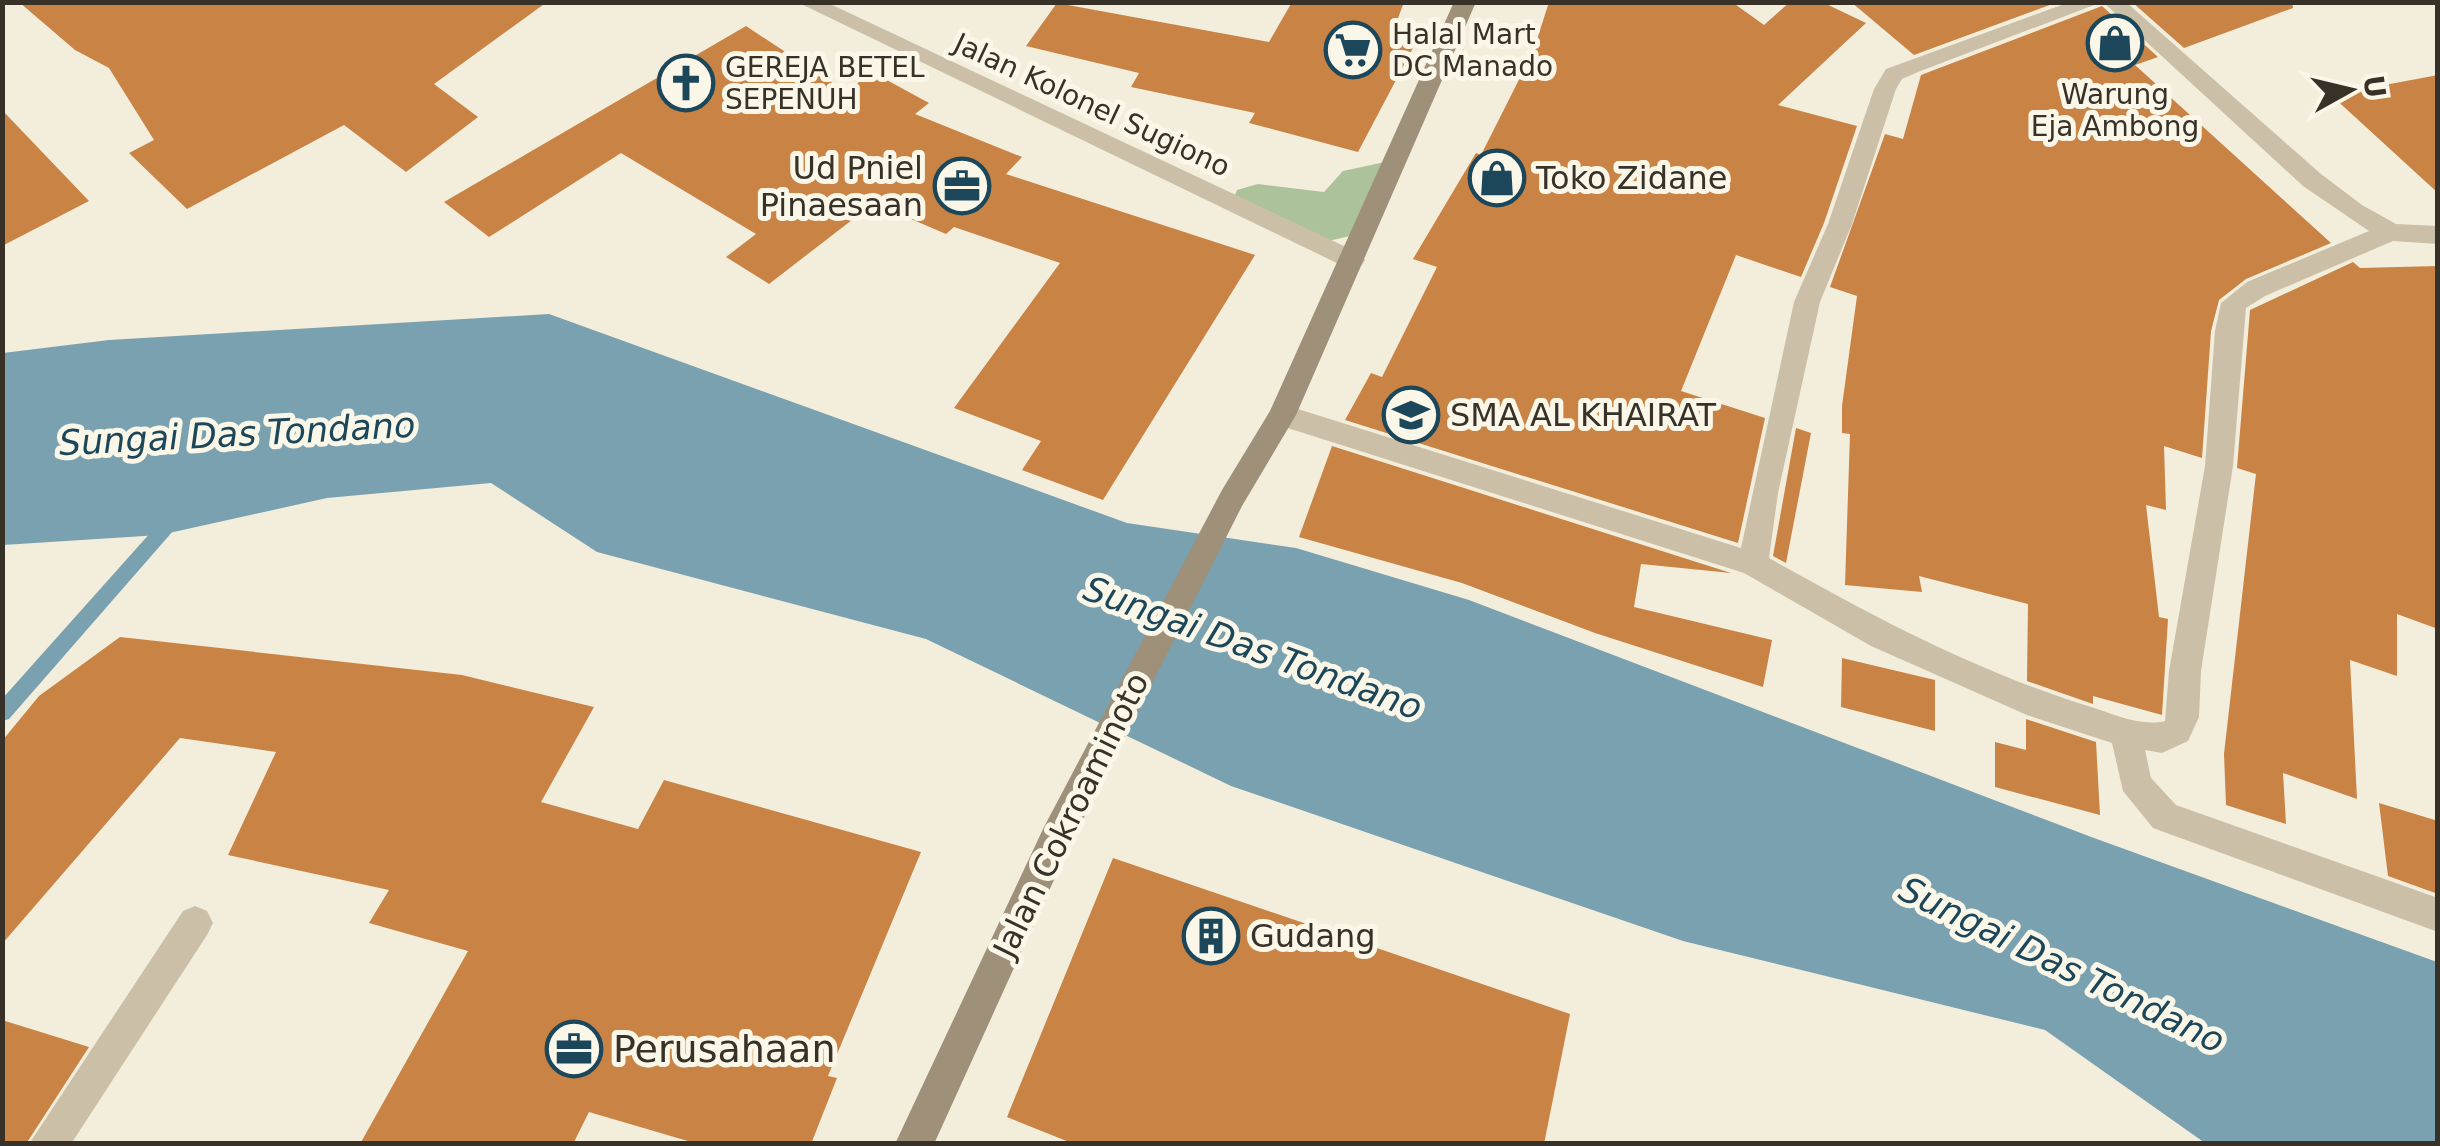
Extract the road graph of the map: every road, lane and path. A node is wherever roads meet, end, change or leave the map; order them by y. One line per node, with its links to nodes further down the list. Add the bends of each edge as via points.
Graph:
1 (807, 2): 7 (street, Jalan Kolonel Sugiono)
2 (1464, 2): 7 (street, Jalan Cokroaminoto)
3 (2092, 2): 9 (street, via 1894,74 1807,302)
4 (2113, 2): 5 (street, via 2312,180)
5 (2390, 232): 6 (street); 10 (street, via 2234,303 2183,717 2178,731 2162,738)
6 (2436, 237)
7 (1352, 260): 8 (street, Jalan Cokroaminoto)
8 (1282, 415): 9 (street); 14 (street, Jalan Cokroaminoto, via 1056,838)
9 (1753, 564): 10 (street, via 1975,680)
10 (2127, 733): 11 (street, via 2130,774 2165,818)
11 (2438, 915)
12 (195, 924): 13 (street)
13 (48, 1144)
14 (914, 1144)

